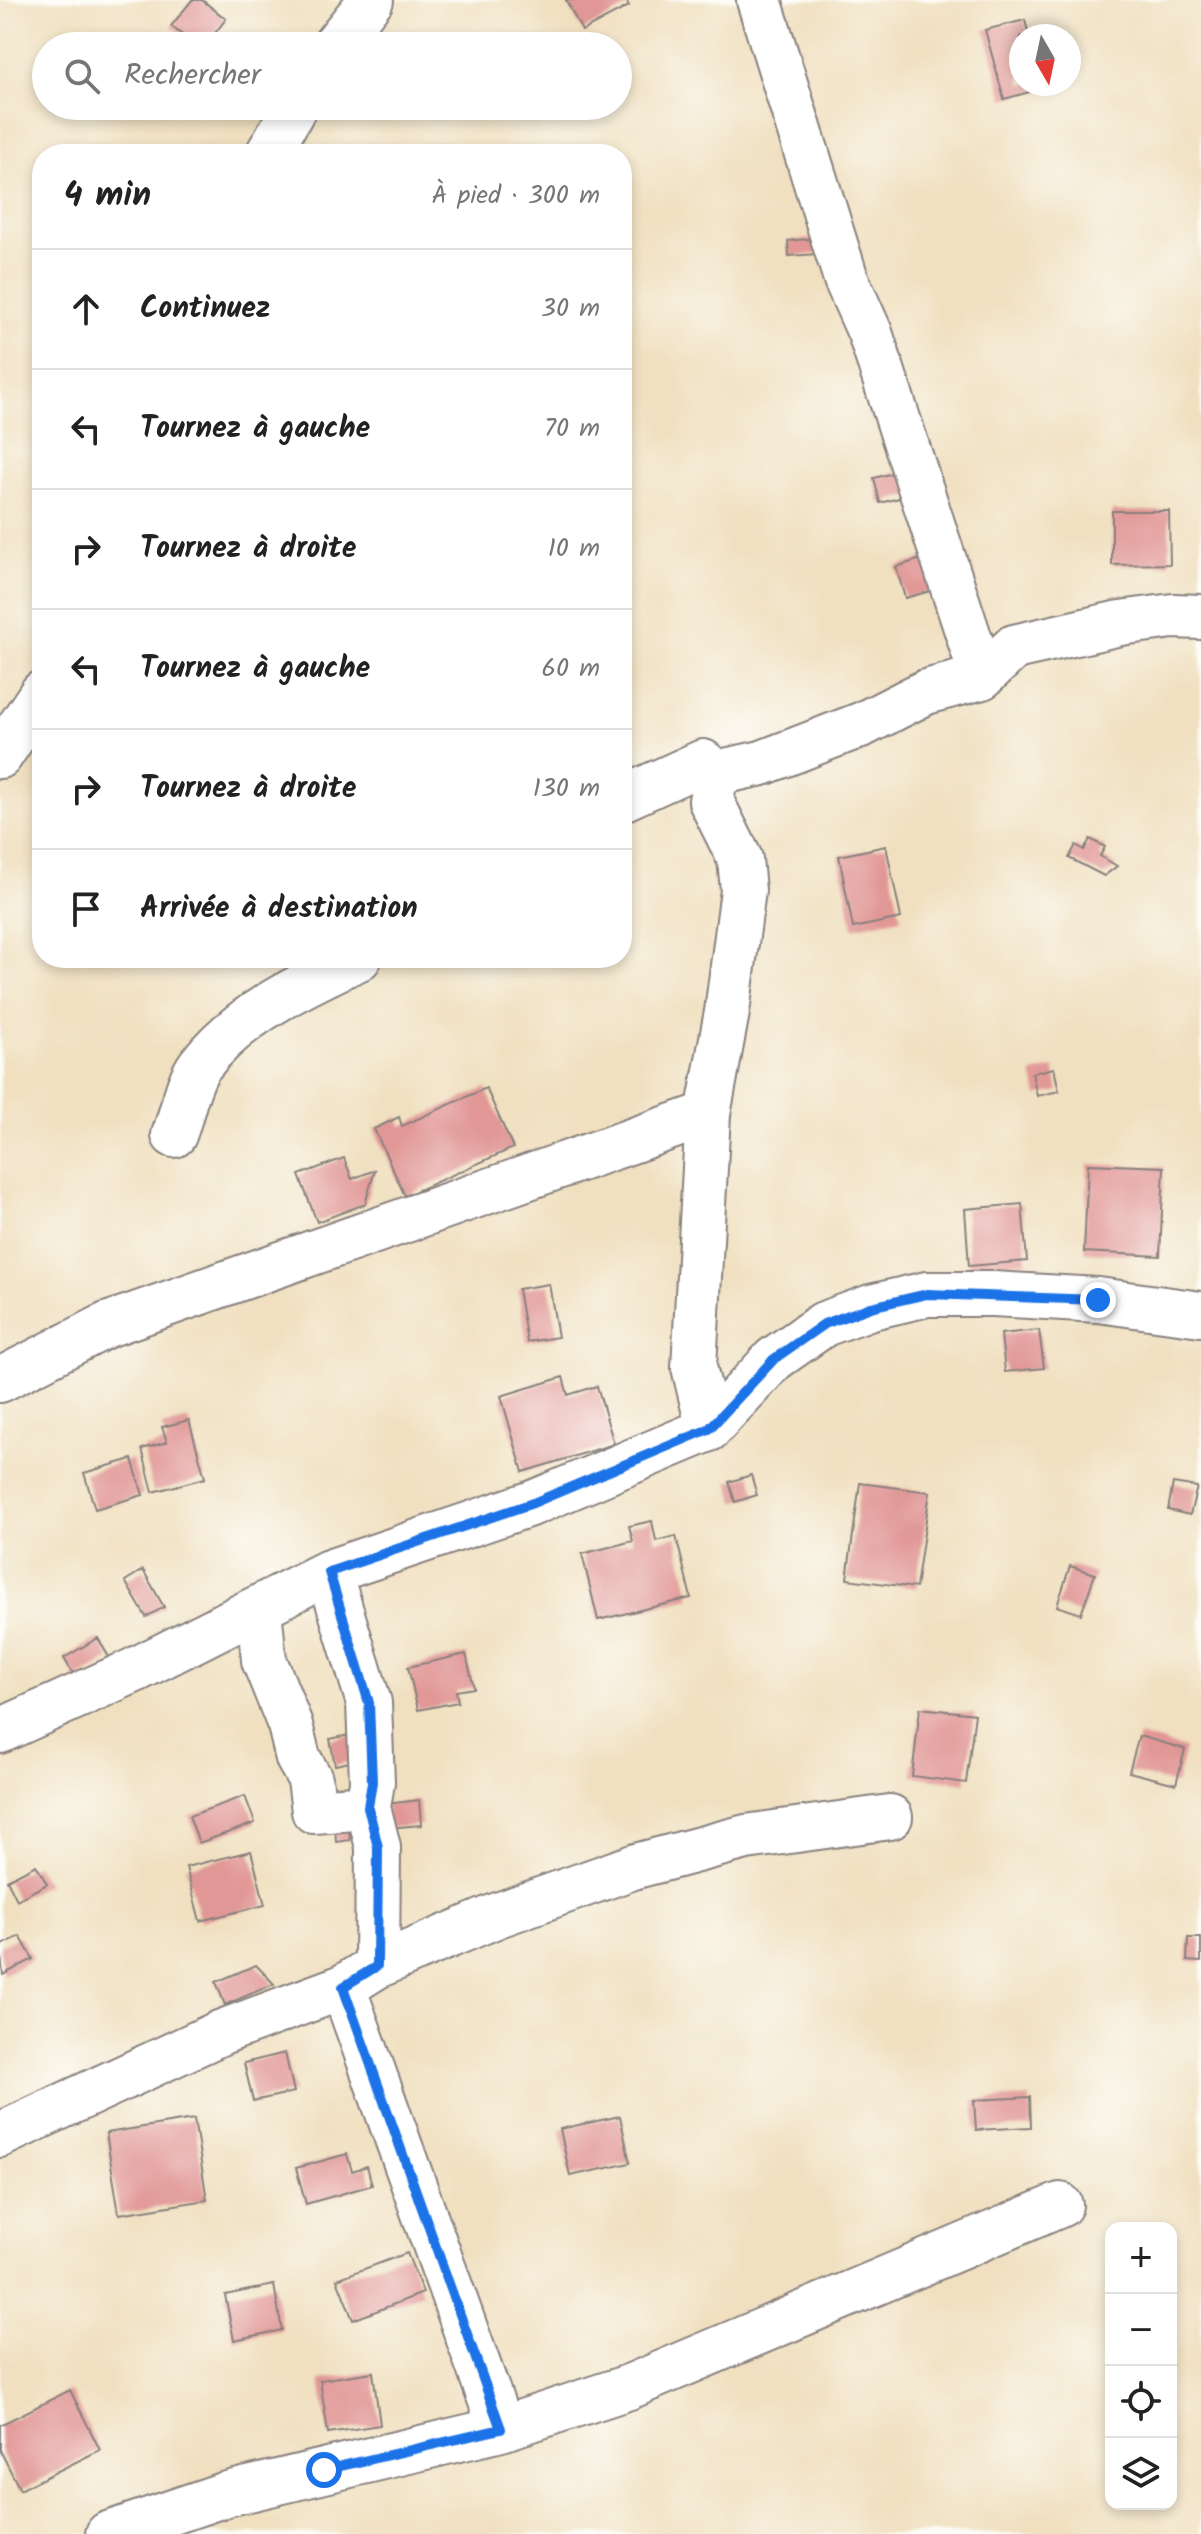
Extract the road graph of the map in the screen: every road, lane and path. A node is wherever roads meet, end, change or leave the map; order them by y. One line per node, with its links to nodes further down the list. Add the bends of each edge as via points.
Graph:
1 (371, 0): 3 (street)
2 (759, 0): 7 (street, via 846,279 870,333)
3 (345, 32)
4 (287, 120): 5 (street)
5 (274, 144)
6 (1201, 617): 7 (street, via 1120,623 1014,647)
7 (982, 677): 10 (street, via 926,692 863,724 762,763)
8 (32, 708): 9 (street)
9 (0, 756)
10 (716, 773): 11 (street, via 703,762); 13 (street, via 711,801 740,859 743,890)
11 (632, 794)
12 (339, 968): 14 (street, via 270,1003 230,1034 198,1067)
13 (708, 1114): 16 (street, via 107,1325); 17 (street, via 694,1367)
14 (174, 1135)
15 (1201, 1314): 17 (street, via 1098,1300 927,1294 871,1307 824,1324 774,1359)
16 (0, 1380)
17 (709, 1429): 18 (street, via 533,1503)
18 (329, 1572): 19 (street); 21 (street, via 369,1703)
19 (259, 1609): 20 (street); 21 (street, via 264,1660 310,1779 314,1811)
20 (0, 1731)
21 (368, 1807): 23 (street, via 378,1847)
22 (890, 1817): 23 (street, via 746,1837 636,1866 498,1915)
23 (360, 1977): 24 (street, via 222,2032); 26 (street)
24 (0, 2135)
25 (1060, 2205): 26 (street, via 722,2350)
26 (501, 2429): 27 (street, via 223,2495)
27 (108, 2534)

